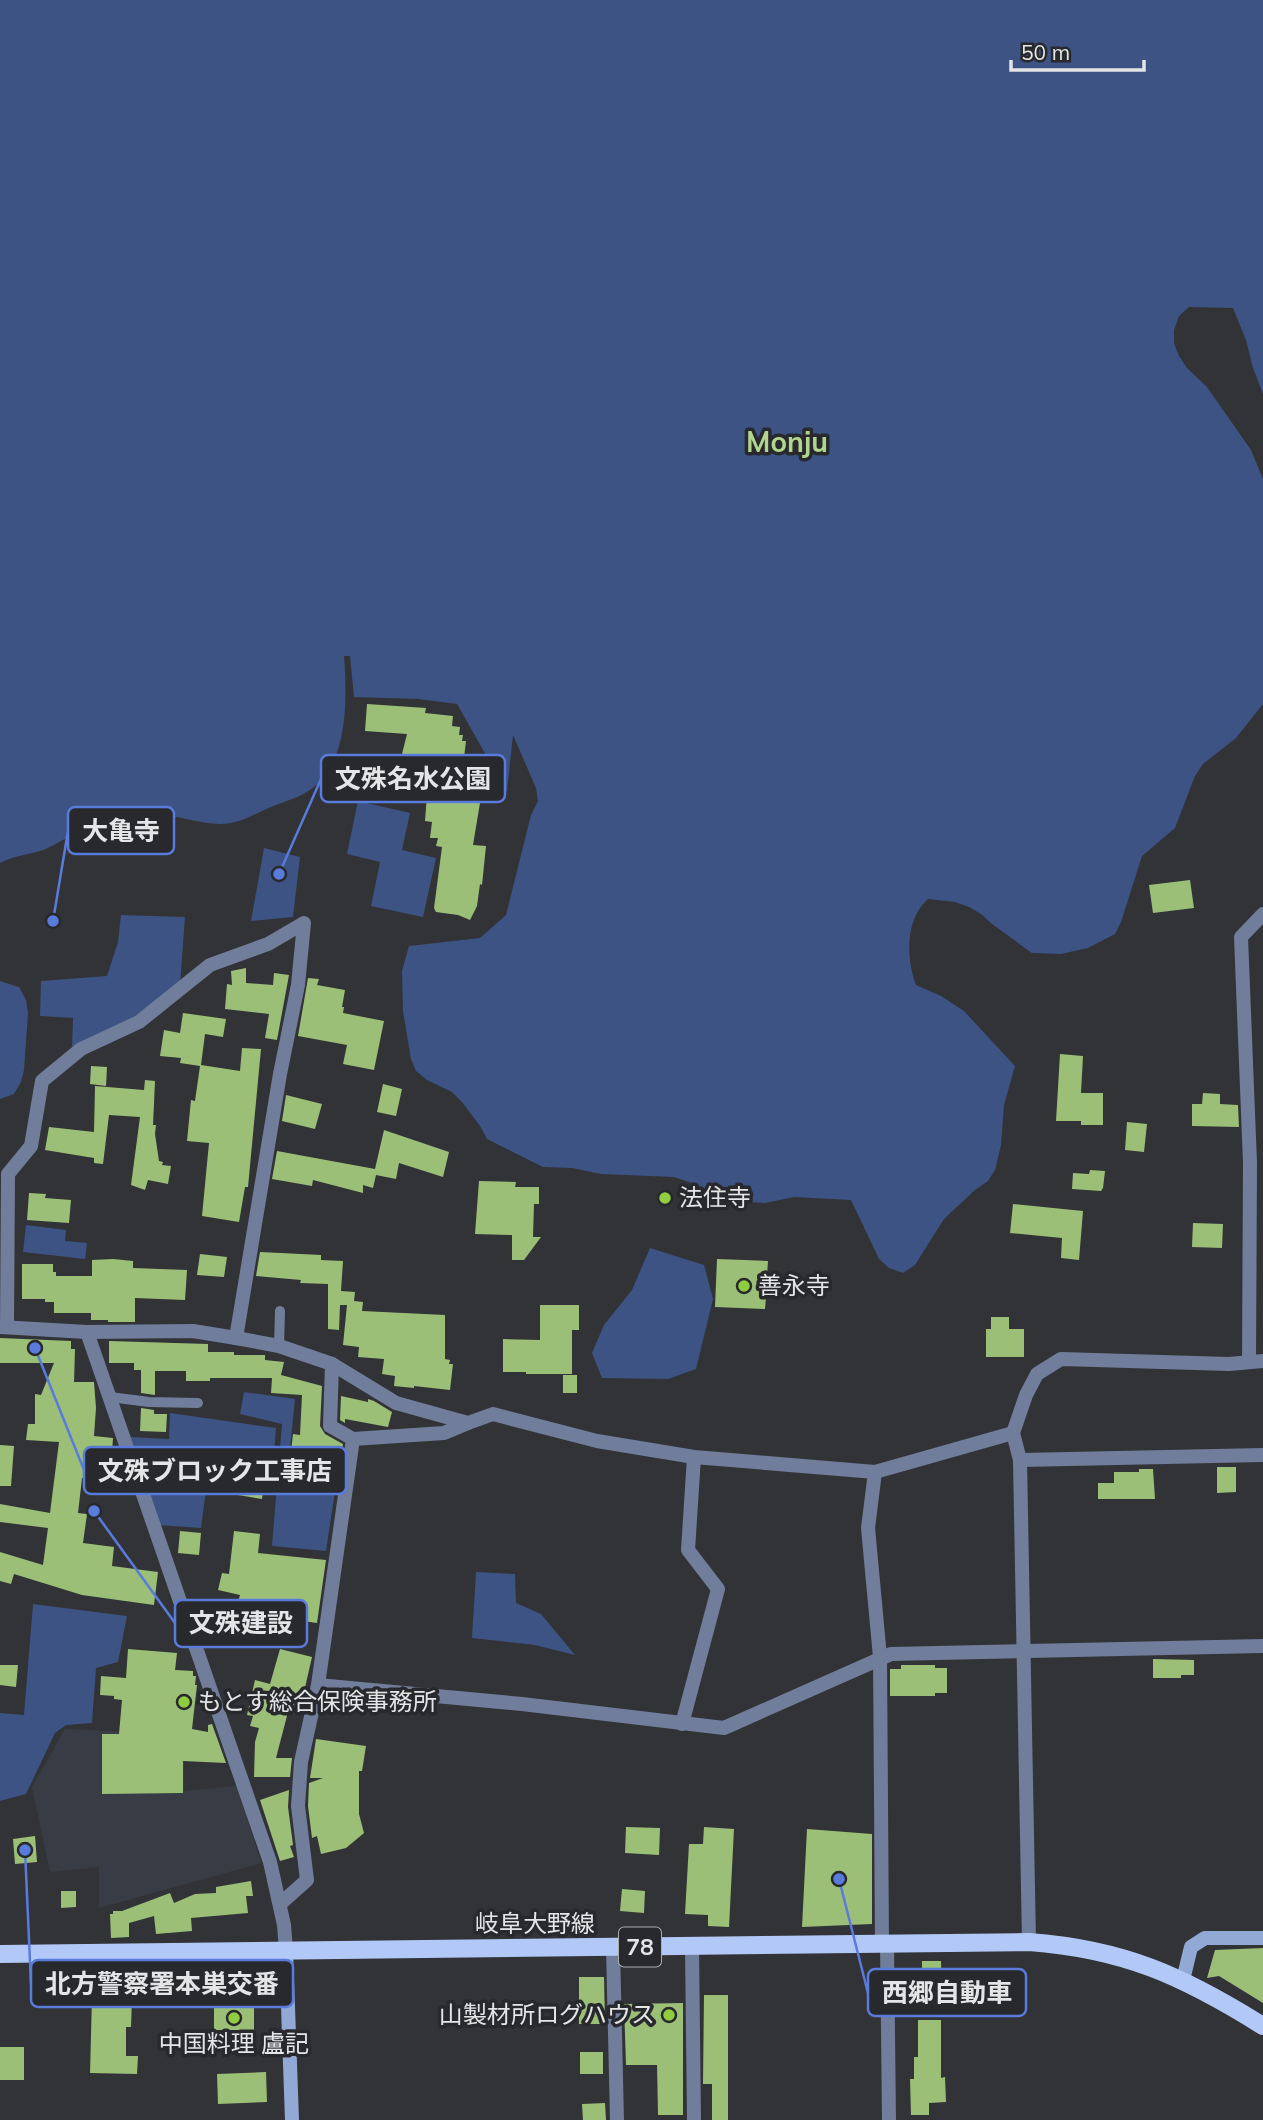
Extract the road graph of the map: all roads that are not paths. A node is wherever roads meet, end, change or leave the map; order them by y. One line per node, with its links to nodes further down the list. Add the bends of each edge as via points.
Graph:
1 (1263, 914): 2 (street, via 1241,937)
2 (1256, 1164): 8 (street)
3 (280, 1311): 7 (lane)
4 (4, 1327): 5 (street); 6 (street, via 8,1174 31,1146 42,1081 81,1049 139,1022 210,965 268,944 304,923 298,985)
5 (87, 1332): 6 (street, via 192,1331); 10 (street)
6 (236, 1338): 7 (street)
7 (279, 1346): 9 (street)
8 (1256, 1361): 13 (street, via 1061,1359 1037,1374)
9 (332, 1364): 12 (street, via 396,1403); 14 (street, via 330,1426)
10 (110, 1397): 11 (lane); 24 (street, via 270,1862)
11 (198, 1403)
12 (467, 1423): 14 (street, via 444,1433); 16 (street, via 492,1414 597,1441)
13 (1013, 1433): 17 (street); 18 (street)
14 (353, 1439): 22 (street)
15 (1263, 1455): 17 (street)
16 (694, 1457): 18 (street); 23 (street, via 688,1550 718,1589)
17 (1020, 1460): 20 (street)
18 (875, 1472): 21 (street, via 868,1528)
19 (1263, 1646): 20 (street)
20 (1021, 1652): 21 (street); 26 (street)
21 (880, 1657): 23 (street, via 724,1728); 27 (street)
22 (318, 1685): 23 (street); 24 (street, via 301,1762 298,1806 307,1880)
23 (682, 1724)
24 (279, 1904): 30 (street)
25 (1263, 1938): 32 (main road, via 1205,1938 1191,1947)
26 (1028, 1942): 27 (main road, 岐阜大野線 / 78); 32 (main road, 岐阜大野線 / 78, via 1098,1951)
27 (884, 1943): 28 (main road, 岐阜大野線 / 78); 37 (street)
28 (692, 1947): 29 (main road, 岐阜大野線 / 78); 36 (street)
29 (613, 1948): 30 (main road, 岐阜大野線 / 78); 35 (street)
30 (286, 1950): 31 (main road, 岐阜大野線 / 78); 34 (main road)
31 (0, 1954)
32 (1183, 1980): 33 (main road, 岐阜大野線 / 78)
33 (1263, 2026)
34 (292, 2120)
35 (617, 2120)
36 (694, 2120)
37 (889, 2120)

